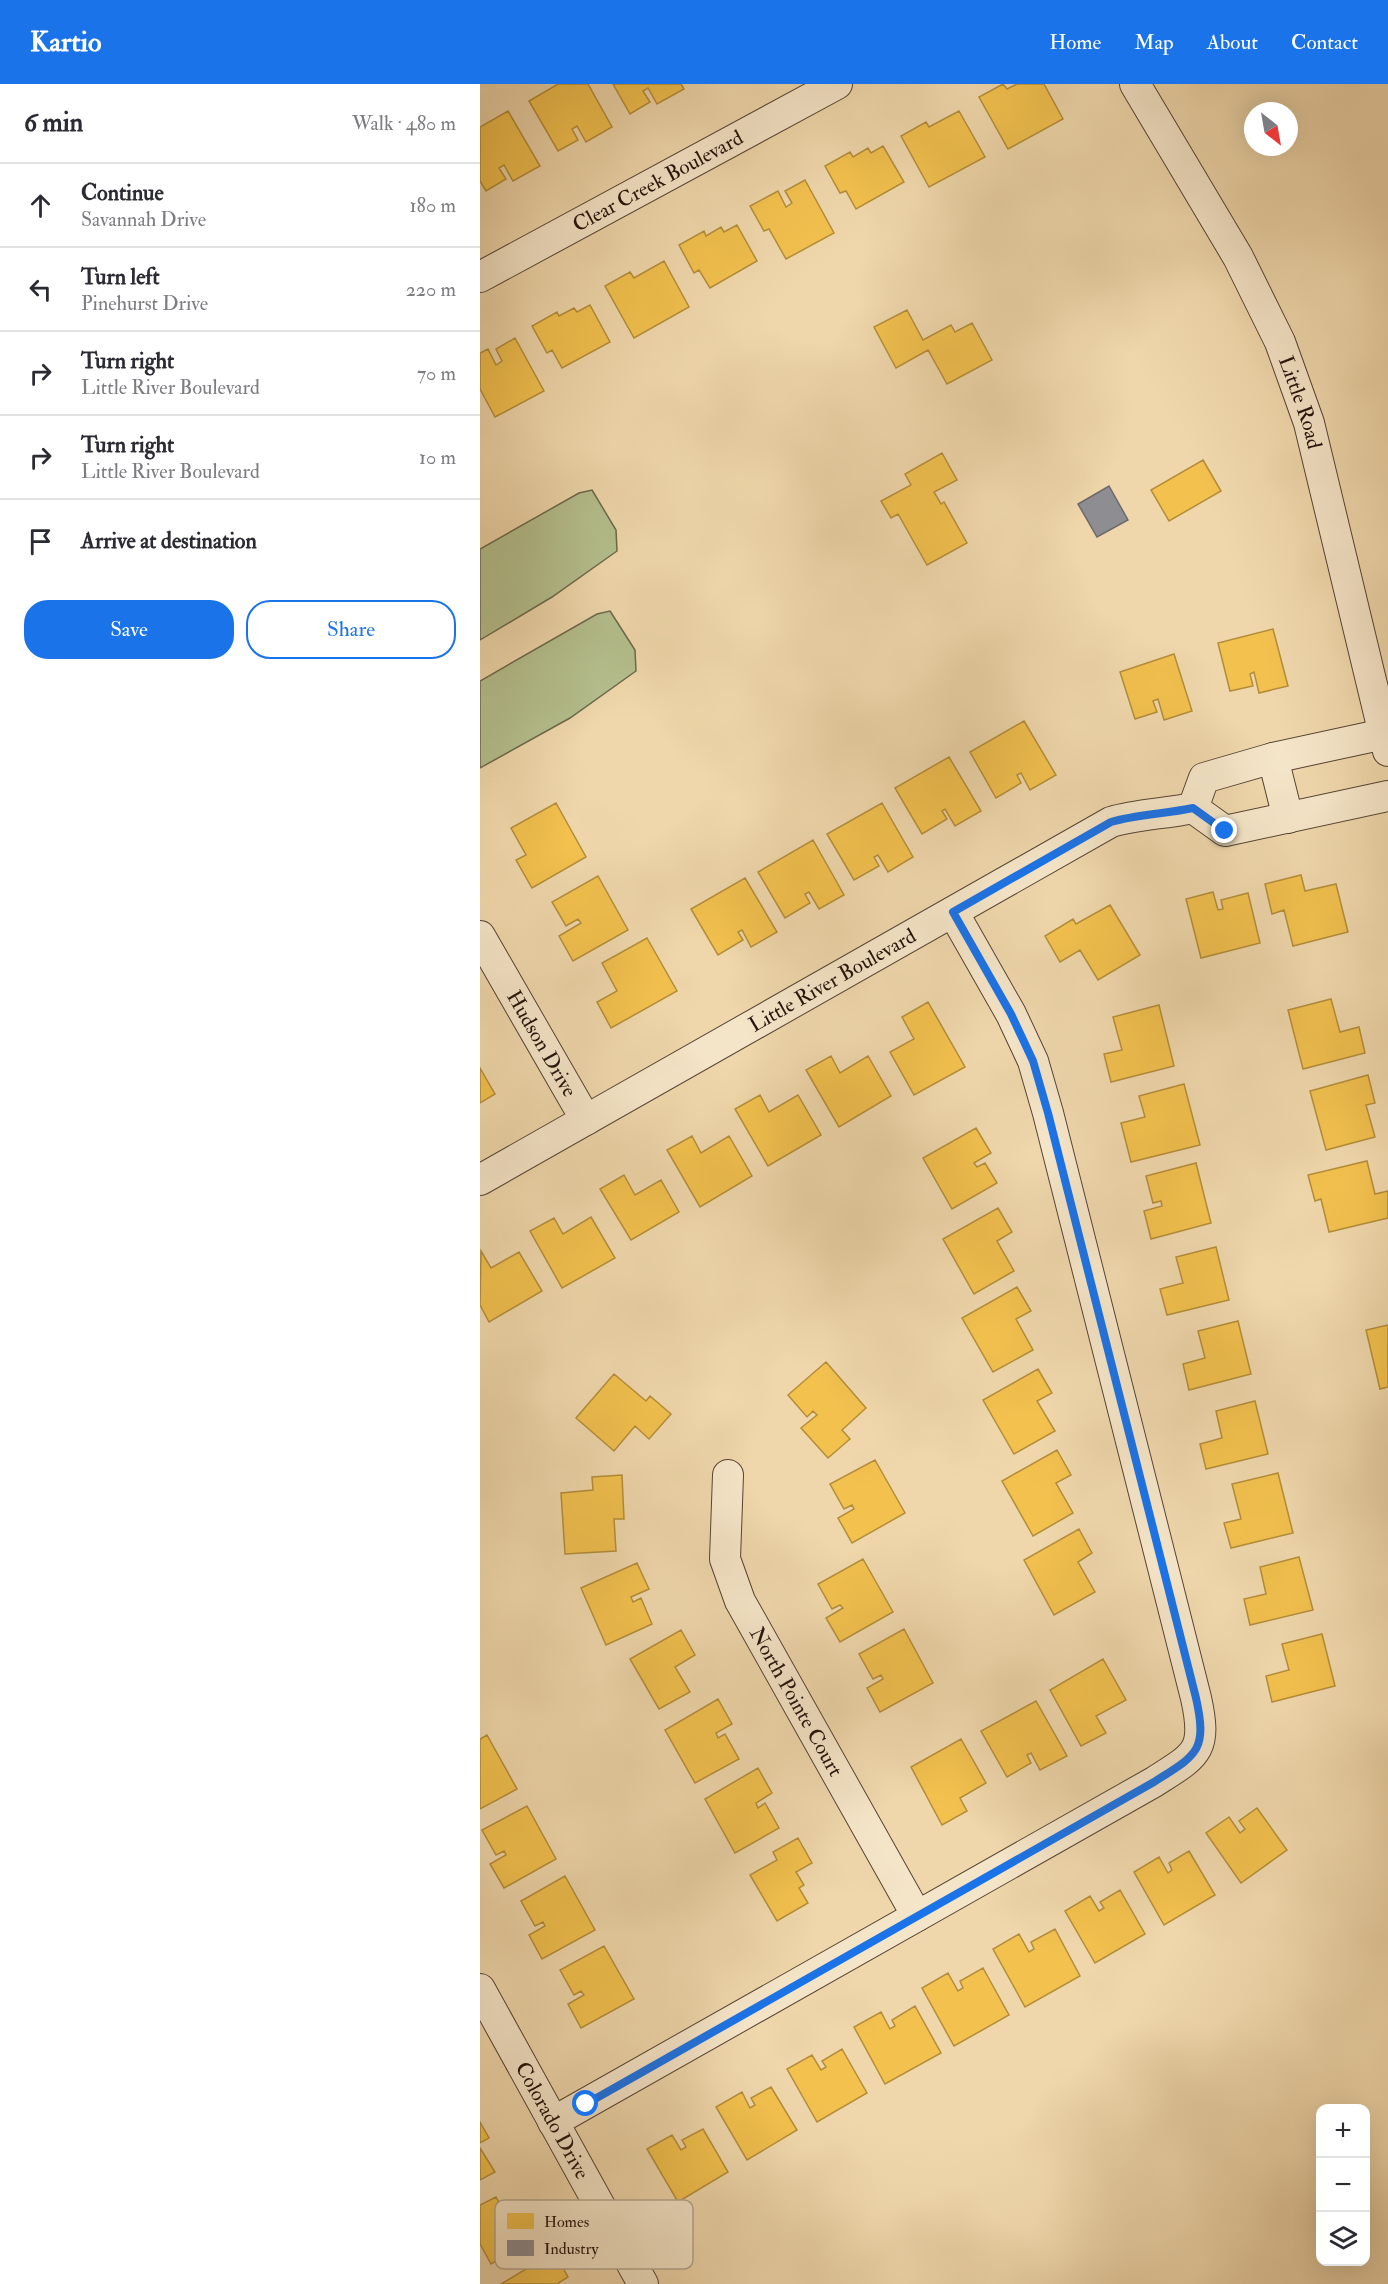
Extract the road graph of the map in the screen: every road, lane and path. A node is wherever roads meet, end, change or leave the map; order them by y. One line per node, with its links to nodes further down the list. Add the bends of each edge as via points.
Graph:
1 (837, 84): 3 (street, Clear Creek Boulevard)
2 (1135, 84): 4 (street, Little Road, via 1238,257 1284,353 1309,423)
3 (480, 277)
4 (1386, 742): 5 (street)
5 (1273, 758): 7 (street, via 1204,778); 8 (street)
6 (1388, 796): 8 (street)
7 (1193, 808): 8 (street, via 1225,831); 9 (street, Little River Boulevard, via 1138,814 1111,822)
8 (1288, 818)
9 (953, 912): 11 (street, Little River Boulevard); 14 (street, via 1033,1061 1201,1720 1198,1748 1190,1760)
10 (480, 936): 11 (street, Hudson Drive)
11 (586, 1120): 12 (street, Little River Boulevard)
12 (480, 1180)
13 (728, 1475): 14 (street, North Pointe Court, via 726,1559 740,1601)
14 (917, 1916): 16 (street)
15 (480, 1989): 16 (street, Colorado Drive)
16 (553, 2122): 17 (street, Colorado Drive)
17 (596, 2200)
18 (635, 2269): 19 (street, Colorado Drive)
19 (643, 2284)

